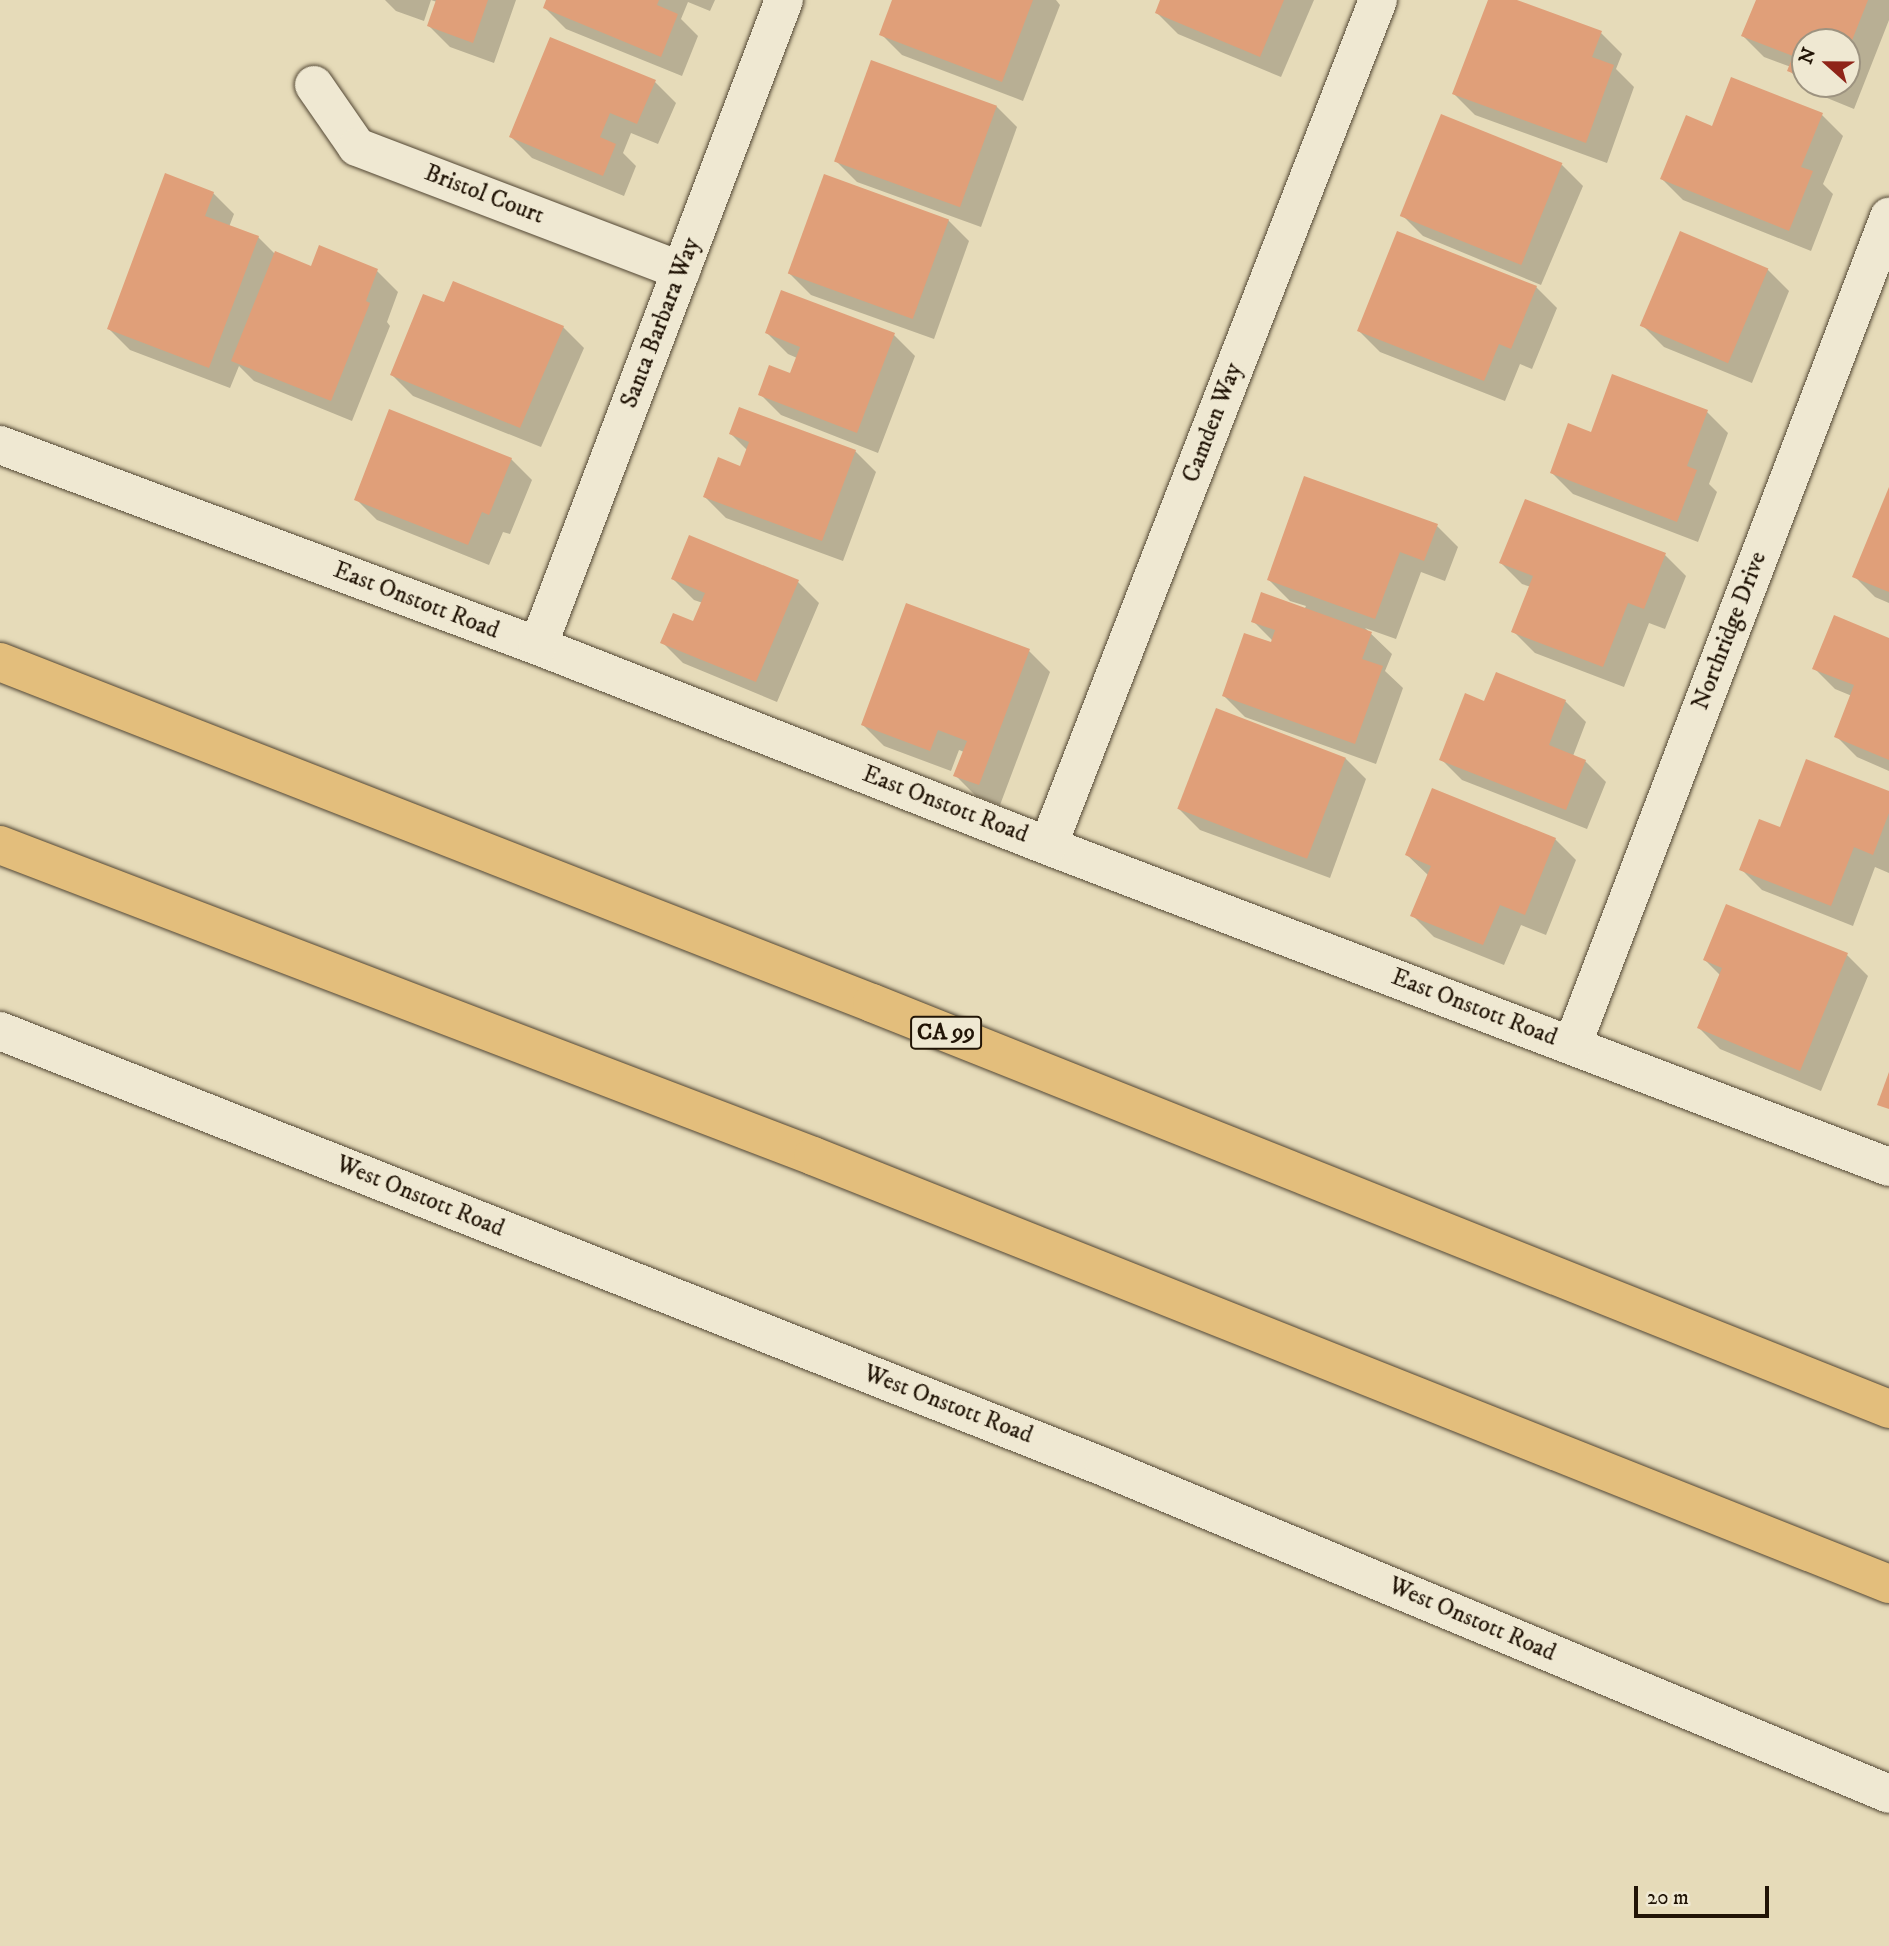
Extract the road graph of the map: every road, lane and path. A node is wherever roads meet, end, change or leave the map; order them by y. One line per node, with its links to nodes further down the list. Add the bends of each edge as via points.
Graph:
1 (784, 0): 5 (street, Santa Barbara Way)
2 (1378, 0): 10 (street, Camden Way)
3 (314, 85): 5 (street, Bristol Court, via 357,147)
4 (1889, 216): 12 (street, Northridge Drive)
5 (681, 271): 7 (street, Santa Barbara Way)
6 (0, 445): 7 (street, East Onstott Road)
7 (538, 646): 10 (street, East Onstott Road)
8 (0, 662): 14 (highway, CA 99)
9 (0, 845): 15 (highway, via 813,1156)
10 (1048, 846): 12 (street, East Onstott Road)
11 (0, 1031): 16 (street, West Onstott Road, via 1104,1467)
12 (1572, 1046): 13 (street, East Onstott Road)
13 (1889, 1167)
14 (1889, 1409)
15 (1889, 1584)
16 (1889, 1794)

